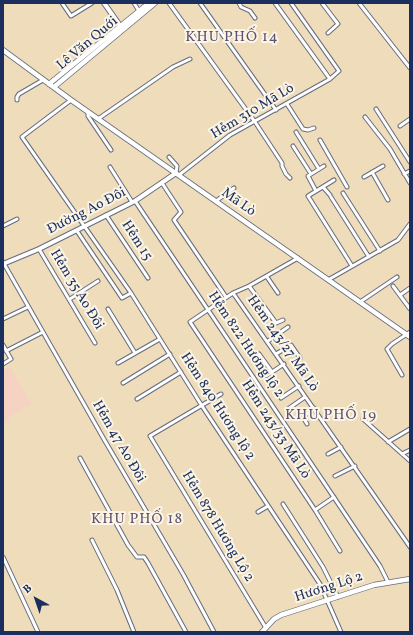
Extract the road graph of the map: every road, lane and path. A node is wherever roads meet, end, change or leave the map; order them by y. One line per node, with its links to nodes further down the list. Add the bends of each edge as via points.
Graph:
1 (62, 3): 2 (street, via 71,16)
2 (92, 3)
3 (104, 3): 16 (street)
4 (134, 3): 14 (street)
5 (149, 3): 14 (main road, Lê Văn Quới)
6 (156, 3): 16 (main road, Lê Văn Quới)
7 (169, 3): 33 (street)
8 (200, 3): 27 (street)
9 (239, 3): 15 (street)
10 (275, 3): 21 (street)
11 (291, 3): 21 (street, Hẻm 310 Mã Lò, via 339,71)
12 (322, 3): 17 (street, via 338,24)
13 (359, 3): 20 (street)
14 (139, 11): 16 (main road, Lê Văn Quới)
15 (255, 18)
16 (121, 28): 23 (main road, Lê Văn Quới)
17 (328, 33)
18 (3, 50): 22 (main road, Mã Lò)
19 (190, 59): 31 (street, via 173,67)
20 (410, 68)
21 (330, 79): 26 (street, Hẻm 310 Mã Lò)
22 (43, 80): 23 (main road, Mã Lò); 24 (street, via 19,94)
23 (51, 86): 25 (main road, Mã Lò)
24 (17, 100)
25 (71, 100): 29 (main road, Mã Lò); 68 (street, Hẻm 840 Hương lộ 2, via 22,137)
26 (287, 104): 27 (street, Hẻm 310 Mã Lò); 35 (street, via 303,129)
27 (276, 110): 33 (street, Hẻm 310 Mã Lò)
28 (376, 110): 41 (street)
29 (88, 112): 31 (main road, Mã Lò); 39 (street, via 88,116)
30 (365, 117): 50 (street, via 390,149)
31 (98, 119): 48 (main road, Mã Lò)
32 (410, 119): 34 (street)
33 (254, 122): 48 (street, Hẻm 310 Mã Lò, via 230,135); 52 (street)
34 (400, 126)
35 (314, 128)
36 (296, 132): 45 (street)
37 (320, 140): 57 (street)
38 (294, 146): 49 (street)
39 (111, 150)
40 (169, 157): 48 (street, via 177,166)
41 (410, 162)
42 (324, 166): 45 (street)
43 (383, 166): 47 (street)
44 (110, 167): 62 (street, Hẻm 822 Hương lộ 2)
45 (319, 169): 49 (street)
46 (410, 171): 50 (street)
47 (372, 172): 51 (street); 61 (street)
48 (178, 174): 54 (street, Đường Ao Đôi); 63 (main road, Mã Lò)
49 (311, 174): 59 (street, via 308,176)
50 (404, 174): 55 (street)
51 (364, 177)
52 (290, 178)
53 (334, 180): 56 (street)
54 (162, 183): 62 (street, Đường Ao Đôi); 88 (street, via 181,212 174,220)
55 (410, 183)
56 (323, 187): 59 (street); 72 (street)
57 (348, 187)
58 (234, 188): 63 (street)
59 (316, 191): 75 (street, via 308,196)
60 (343, 193): 71 (street)
61 (388, 200)
62 (134, 201): 64 (street, Đường Ao Đôi); 94 (street, Hẻm 822 Hương lộ 2)
63 (216, 201): 73 (main road, Mã Lò)
64 (106, 215): 68 (street, Đường Ao Đôi); 78 (street, Hẻm 15)
65 (17, 218): 67 (street)
66 (410, 224): 71 (street, via 398,240)
67 (3, 226)
68 (85, 226): 69 (street, Đường Ao Đôi); 84 (street, Hẻm 840 Hương lộ 2)
69 (77, 230): 70 (street, Đường Ao Đôi); 84 (street, via 122,298)
70 (39, 249): 74 (street, Đường Ao Đôi); 89 (street, Hẻm 35 Ao Đôi)
71 (380, 251): 72 (street)
72 (369, 257): 75 (street)
73 (298, 258): 76 (street); 79 (main road, Mã Lò)
74 (3, 263): 91 (street, Hẻm 47 Ao Đôi)
75 (352, 266): 79 (street)
76 (267, 277): 81 (street); 86 (street)
77 (397, 277): 90 (street)
78 (148, 278)
79 (328, 280): 90 (main road, Mã Lò)
80 (98, 282): 89 (street)
81 (249, 286): 85 (street); 96 (street, via 276,324)
82 (393, 286): 87 (street)
83 (410, 288): 87 (street)
84 (131, 293): 100 (street, Hẻm 840 Hương lộ 2)
85 (233, 293): 88 (street); 101 (street, Hẻm 243/27 Mã Lò)
86 (278, 293)
87 (400, 295): 93 (street)
88 (226, 297): 94 (street)
89 (70, 299): 102 (street, Hẻm 35 Ao Đôi)
90 (360, 302): 99 (main road, Mã Lò)
91 (28, 306): 95 (street); 98 (street, Hẻm 47 Ao Đôi)
92 (108, 309): 105 (street)
93 (410, 309)
94 (207, 310): 138 (street, Hẻm 822 Hương lộ 2); 141 (street, Hẻm 243/33 Mã Lò, via 190,322)
95 (3, 319)
96 (283, 320)
97 (288, 327): 101 (street)
98 (43, 332): 104 (street); 155 (street, Hẻm 47 Ao Đôi)
99 (409, 335): 115 (street, via 387,349)
100 (160, 339): 105 (street); 106 (street, Hẻm 840 Hương lộ 2)
101 (268, 341): 108 (street, Hẻm 243/27 Mã Lò)
102 (95, 343)
103 (3, 345): 104 (street)
104 (6, 351): 111 (street, via 11,359)
105 (135, 353): 110 (street)
106 (170, 354): 113 (street, Hẻm 840 Hương lộ 2); 117 (street)
107 (259, 354): 114 (street)
108 (276, 354): 109 (street, via 291,345); 112 (street, Hẻm 243/27 Mã Lò)
109 (300, 358)
110 (118, 363)
111 (3, 364)
112 (284, 364): 114 (street); 118 (street, Hẻm 243/27 Mã Lò)
113 (182, 372): 122 (street); 123 (street, Hẻm 840 Hương lộ 2)
114 (272, 372): 116 (street)
115 (402, 375)
116 (266, 376)
117 (123, 383)
118 (298, 386): 120 (street, Hẻm 243/27 Mã Lò); 121 (street)
119 (221, 394): 123 (street)
120 (305, 397): 124 (street, Hẻm 243/27 Mã Lò); 125 (street)
121 (281, 398)
122 (136, 399)
123 (202, 406): 140 (street, Hẻm 840 Hương lộ 2); 151 (street, Hẻm 878 Hương Lộ 2, via 150,436)
124 (314, 408): 127 (street, via 303,417); 130 (street, Hẻm 243/27 Mã Lò)
125 (288, 409)
126 (363, 419): 129 (street)
127 (307, 424)
128 (410, 429): 129 (street)
129 (388, 442): 133 (street)
130 (342, 447): 132 (street); 136 (street, Hẻm 243/27 Mã Lò)
131 (410, 450): 133 (street)
132 (328, 454)
133 (402, 454): 135 (street)
134 (80, 458): 154 (street, via 128,545 137,557 144,557)
135 (410, 461)
136 (355, 466): 137 (street); 144 (street, Hẻm 243/27 Mã Lò)
137 (335, 476)
138 (334, 497): 141 (street); 148 (street, Hẻm 822 Hương lộ 2)
139 (283, 504): 149 (street, via 323,566)
140 (268, 506): 142 (street); 150 (street, Hẻm 840 Hương lộ 2, via 320,584)
141 (315, 510): 145 (street, Hẻm 243/33 Mã Lò)
142 (258, 512)
143 (92, 540): 153 (street)
144 (410, 546)
145 (340, 551)
146 (3, 557): 152 (street)
147 (410, 579): 148 (main road, Hương Lộ 2)
148 (388, 582): 149 (main road, Hương Lộ 2)
149 (338, 597): 150 (main road, Hương Lộ 2)
150 (328, 601): 151 (main road, Hương Lộ 2, via 281,615); 157 (street, Hẻm 840 Hương lộ 2)
151 (266, 628): 156 (main road, Hương Lộ 2)
152 (38, 632)
153 (134, 632)
154 (186, 632)
155 (214, 632)
156 (262, 632)
157 (341, 632)

